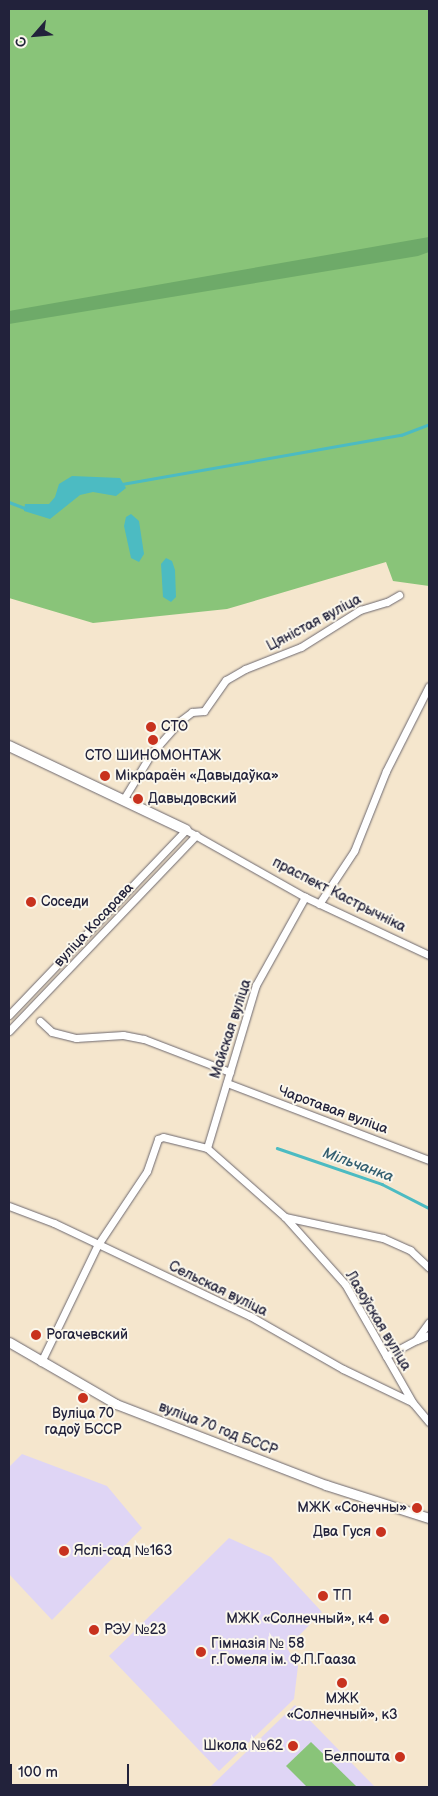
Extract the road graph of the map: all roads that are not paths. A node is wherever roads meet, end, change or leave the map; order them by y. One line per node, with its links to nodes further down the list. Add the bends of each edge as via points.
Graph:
1 (399, 594): 4 (street, Цяністая вуліца, via 387,602 360,610 301,647 245,668 226,680 204,711 192,712 180,721 151,754)
2 (429, 686): 8 (street, via 386,771 354,851)
3 (9, 746): 4 (main road)
4 (123, 800): 5 (main road)
5 (186, 830): 6 (street, праспект Кастрычніка); 10 (street, вуліца Косарава)
6 (196, 835): 7 (street, праспект Кастрычніка); 12 (street, вуліца Косарава)
7 (305, 896): 8 (street, праспект Кастрычніка); 13 (street, Майская вуліца, via 256,985)
8 (319, 904): 9 (street, праспект Кастрычніка)
9 (429, 955)
10 (9, 1015)
11 (40, 1022): 13 (street, via 52,1032 76,1038 123,1035 144,1040)
12 (9, 1031)
13 (230, 1072): 14 (street, Майская вуліца)
14 (227, 1083): 15 (street, Майская вуліца); 16 (street, Чаротавая вуліца)
15 (207, 1148): 18 (street, Лазоўская вуліца); 19 (street, Лазоўская вуліца, via 173,1139 158,1139 147,1171)
16 (429, 1160)
17 (9, 1206): 19 (street, Сельская вуліца, via 54,1223)
18 (285, 1217): 20 (street, via 383,1238 410,1250); 25 (street, Лазоўская вуліца, via 345,1284)
19 (97, 1246): 26 (street); 27 (street, Сельская вуліца, via 250,1316 343,1369)
20 (429, 1268)
21 (429, 1322): 23 (street)
22 (429, 1335): 23 (street)
23 (416, 1340): 25 (street)
24 (9, 1342): 26 (street, вуліца 70 год БССР)
25 (386, 1356): 27 (street, Лазоўская вуліца)
26 (41, 1362): 29 (street, вуліца 70 год БССР, via 116,1404 326,1485)
27 (413, 1402): 28 (street, Лазоўская вуліца)
28 (429, 1422)
29 (429, 1518)

